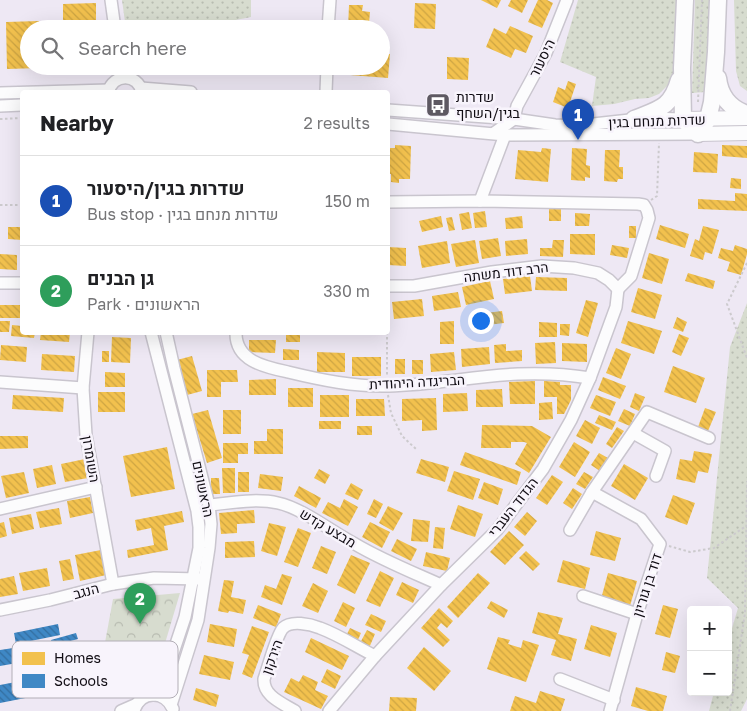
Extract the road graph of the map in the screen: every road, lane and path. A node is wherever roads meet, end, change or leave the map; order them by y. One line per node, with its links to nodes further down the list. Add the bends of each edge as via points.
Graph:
1 (111, 0): 7 (street)
2 (330, 0): 8 (street)
3 (567, 0): 27 (street, היסעור, via 546,53 517,106)
4 (685, 0): 10 (highway)
5 (702, 0): 19 (path, via 698,102)
6 (718, 0): 9 (highway)
7 (114, 20)
8 (329, 20)
9 (716, 52): 19 (highway); 23 (highway, via 721,93 731,106)
10 (682, 68): 28 (highway, via 669,102); 29 (highway)
11 (122, 75): 13 (street)
12 (327, 75): 16 (street)
13 (122, 78): 14 (street, via 116,80); 15 (street, via 138,83)
14 (109, 90)
15 (142, 90)
16 (326, 90)
17 (0, 93): 18 (street)
18 (20, 93)
19 (712, 102): 30 (highway)
20 (20, 105): 21 (street)
21 (0, 106)
22 (390, 110): 27 (street, שדרות מנחם בגין)
23 (747, 114)
24 (20, 118): 26 (path)
25 (747, 118): 30 (main road, שדרות מנחם בגין)
26 (0, 119)
27 (514, 119): 28 (street, שדרות מנחם בגין, via 575,126); 33 (street)
28 (634, 119): 29 (street, שדרות מנחם בגין)
29 (683, 119): 30 (main road, שדרות מנחם בגין); 34 (highway)
30 (708, 119): 34 (highway)
31 (390, 124): 33 (street, שדרות מנחם בגין)
32 (747, 133): 34 (main road, שדרות מנחם בגין)
33 (499, 134): 34 (street, שדרות מנחם בגין); 36 (street)
34 (698, 134)
35 (659, 141): 40 (path, via 657,196)
36 (480, 201): 37 (street); 40 (street)
37 (390, 202)
38 (0, 205): 39 (path)
39 (20, 205)
40 (644, 205): 45 (street, via 648,218 631,276)
41 (747, 263): 50 (path, via 727,304)
42 (0, 283): 43 (street)
43 (20, 283)
44 (390, 286): 45 (street, הרב דוד משתה, via 414,286 542,266 574,268 598,274)
45 (618, 289): 51 (street, הגדוד העברי, via 616,307)
46 (88, 335): 53 (street, השומרון)
47 (152, 335): 65 (street, הראשונים, via 197,510)
48 (167, 335): 60 (street, הראשונים)
49 (236, 335): 51 (street, הבריגדה היהודית, via 244,356 266,368 365,386 408,386 517,374 566,374)
50 (747, 358)
51 (590, 378): 67 (street, הגדוד העברי, via 571,420 543,468 497,530)
52 (0, 382): 53 (street)
53 (83, 388): 58 (street, השומרון, via 86,435)
54 (633, 433): 55 (street, via 647,412); 56 (street, via 665,451); 59 (street)
55 (709, 438)
56 (656, 476)
57 (747, 482): 62 (path)
58 (96, 487): 61 (street); 66 (street, השומרון)
59 (592, 492): 63 (street); 64 (street, דוד בן גוריון, via 641,519)
60 (209, 505): 65 (street, הראשונים, via 209,548); 67 (street, מבצע קדש, via 258,501 291,506 376,556)
61 (0, 509)
62 (746, 526): 64 (path, via 714,548 690,552); 83 (path, via 745,613)
63 (570, 530)
64 (660, 544): 70 (street, דוד בן גוריון)
65 (198, 579): 66 (street, הנגב, via 154,578); 71 (street, הראשונים); 74 (street, הראשונים, via 198,620)
66 (113, 584): 69 (street, הנגב)
67 (441, 585): 72 (street, הגדוד העברי)
68 (584, 596): 70 (street)
69 (0, 610)
70 (638, 614): 77 (street, דוד בן גוריון)
71 (177, 641)
72 (375, 656): 81 (street, הירקון, via 319,627 299,623 283,628 275,644 264,685 269,695); 82 (street, הגדוד העברי)
73 (560, 678): 77 (street)
74 (178, 690)
75 (143, 698): 78 (street)
76 (164, 698): 79 (street)
77 (612, 705)
78 (135, 708): 80 (street)
79 (173, 708)
80 (121, 711)
81 (295, 711)
82 (329, 711)
83 (730, 711)

